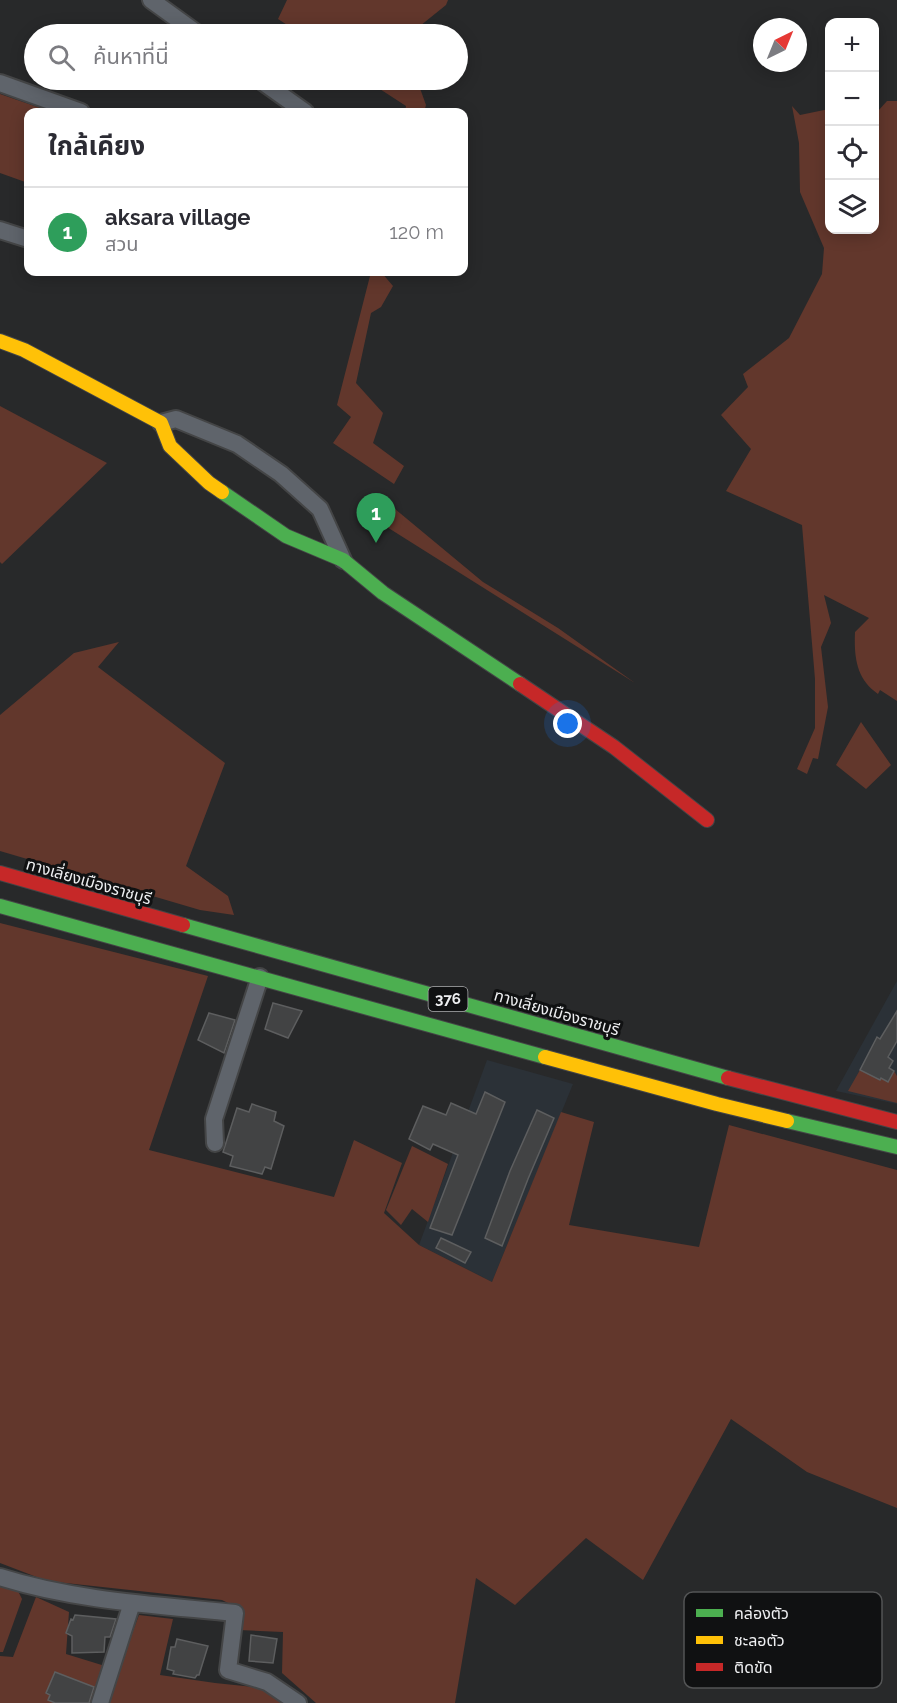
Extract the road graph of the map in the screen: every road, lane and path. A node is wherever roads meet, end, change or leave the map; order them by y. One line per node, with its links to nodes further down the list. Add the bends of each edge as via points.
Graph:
1 (151, 0): 2 (street)
2 (184, 24)
3 (0, 83): 5 (street)
4 (274, 90): 6 (street)
5 (70, 108)
6 (299, 108)
7 (0, 230): 8 (street)
8 (24, 238)
9 (0, 341): 10 (main road)
10 (161, 423): 11 (main road, via 170,447 209,483 286,536); 11 (street, via 176,419 237,444 281,474 320,509)
11 (343, 560): 12 (main road, via 383,593 614,747)
12 (707, 820)
13 (0, 873): 16 (main road, ทางเลี่ยงเมืองราชบุรี / 376)
14 (0, 906): 15 (main road, 376)
15 (261, 977): 17 (main road, 376); 19 (street, via 214,1119)
16 (781, 1093): 17 (main road); 18 (main road, ทางเลี่ยงเมืองราชบุรี / 376)
17 (775, 1118): 20 (main road, 376)
18 (897, 1122)
19 (215, 1143)
20 (897, 1147)
21 (0, 1577): 22 (street, via 27,1586)
22 (132, 1603): 23 (street); 24 (street, via 235,1613 228,1670 267,1682)
23 (100, 1703)
24 (298, 1703)

